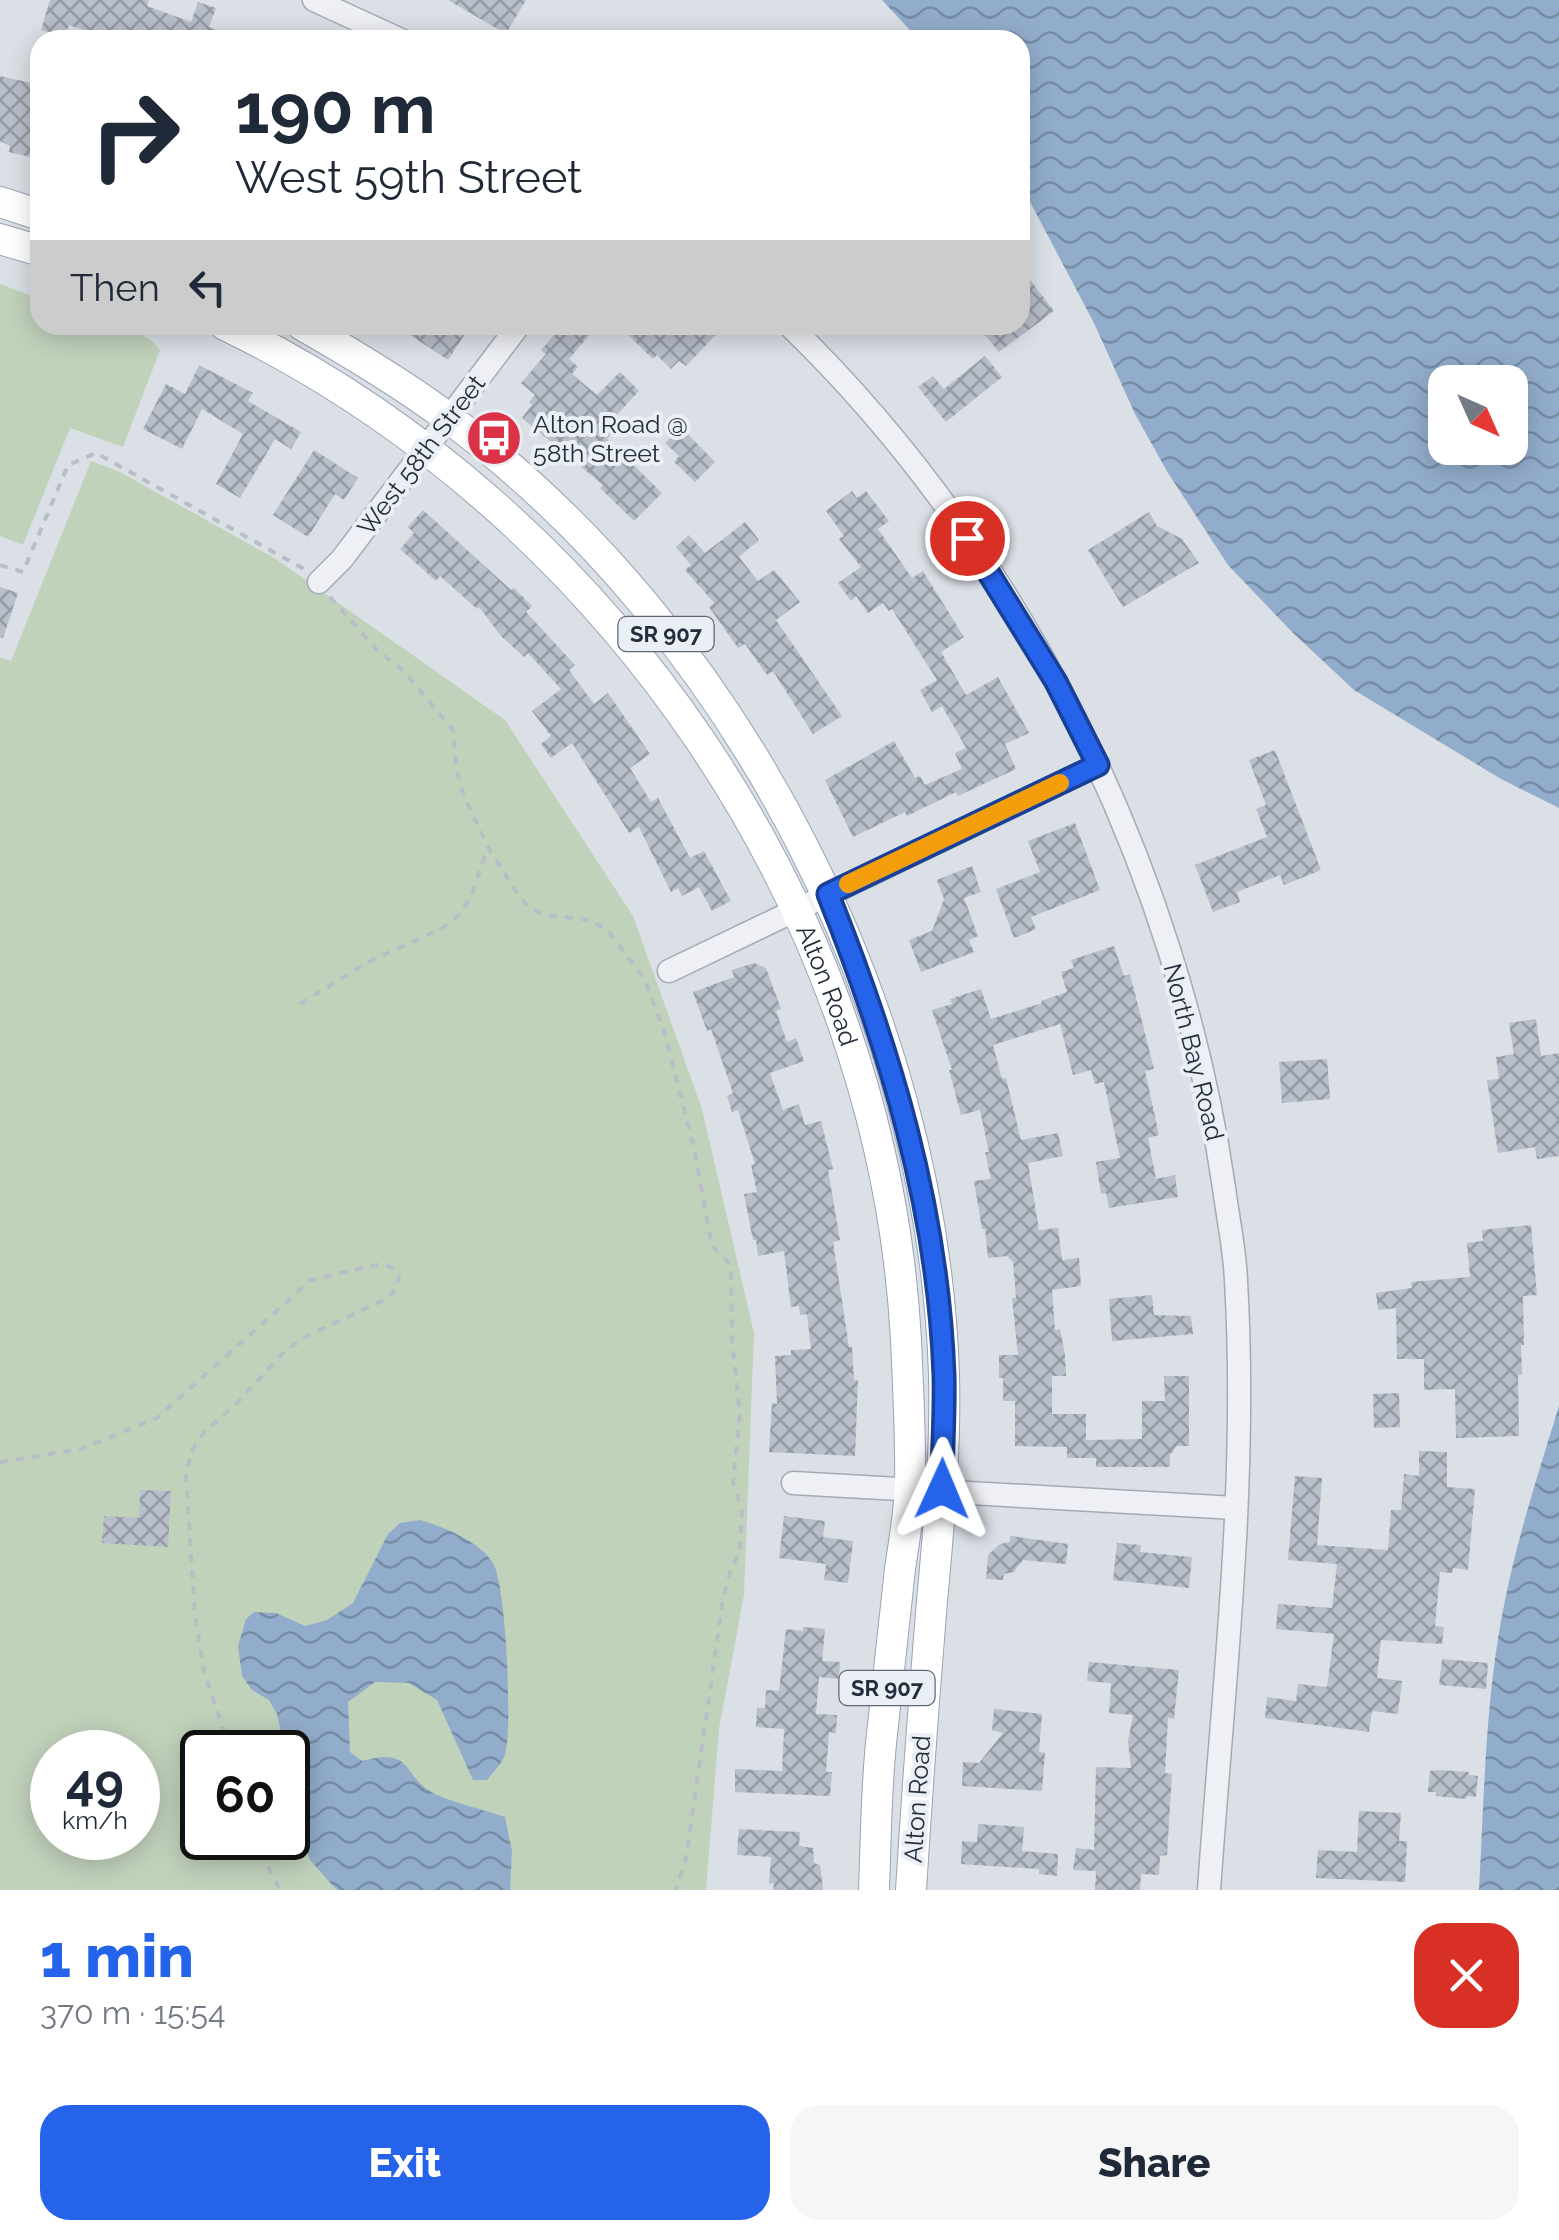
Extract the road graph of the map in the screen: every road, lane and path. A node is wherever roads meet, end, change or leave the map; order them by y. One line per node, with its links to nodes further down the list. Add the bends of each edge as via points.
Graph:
1 (314, 0): 2 (street)
2 (379, 30)
3 (0, 202): 4 (main road)
4 (30, 212)
5 (0, 239): 6 (main road)
6 (30, 248)
7 (243, 335): 12 (main road, Alton Road / SR 907)
8 (319, 335): 11 (main road, Alton Road / SR 907)
9 (511, 335): 11 (street, West 58th Street)
10 (799, 335): 15 (street, North Bay Road, via 950,511 1047,667)
11 (449, 418): 12 (street, West 58th Street); 17 (main road, Alton Road / SR 907, via 544,500 660,626 756,759)
12 (426, 448): 14 (street, West 58th Street); 18 (main road, Alton Road / SR 907, via 518,525 631,645 729,782)
13 (0, 564): 14 (path, via 22,572 68,465 96,454 297,563)
14 (319, 582): 16 (path, via 453,730 464,796)
15 (1098, 765): 17 (street); 25 (street, North Bay Road, via 1158,914 1215,1134 1236,1276)
16 (488, 846): 20 (path, via 458,916); 29 (path, via 530,908 591,920 609,932 645,980 694,1144 712,1246 730,1265 740,1551 723,1599)
17 (828, 894): 18 (street); 24 (main road, Alton Road / SR 907, via 899,1090 930,1236 944,1375)
18 (795, 910): 19 (street); 23 (main road, Alton Road / SR 907, via 842,1027 880,1163 903,1305)
19 (669, 971)
20 (300, 1004)
21 (0, 1462): 26 (path, via 81,1449 157,1418 311,1280 391,1267 398,1288 388,1298 284,1352 190,1452 195,1614 204,1672)
22 (793, 1483): 23 (street)
23 (910, 1488): 24 (street); 30 (main road, Alton Road / SR 907, via 881,1741)
24 (942, 1489): 25 (street); 31 (main road, Alton Road / SR 907)
25 (1236, 1508): 32 (street, North Bay Road)
26 (224, 1730)
27 (265, 1860): 28 (path)
28 (280, 1890)
29 (676, 1890)
30 (874, 1890)
31 (911, 1890)
32 (1209, 1890)

